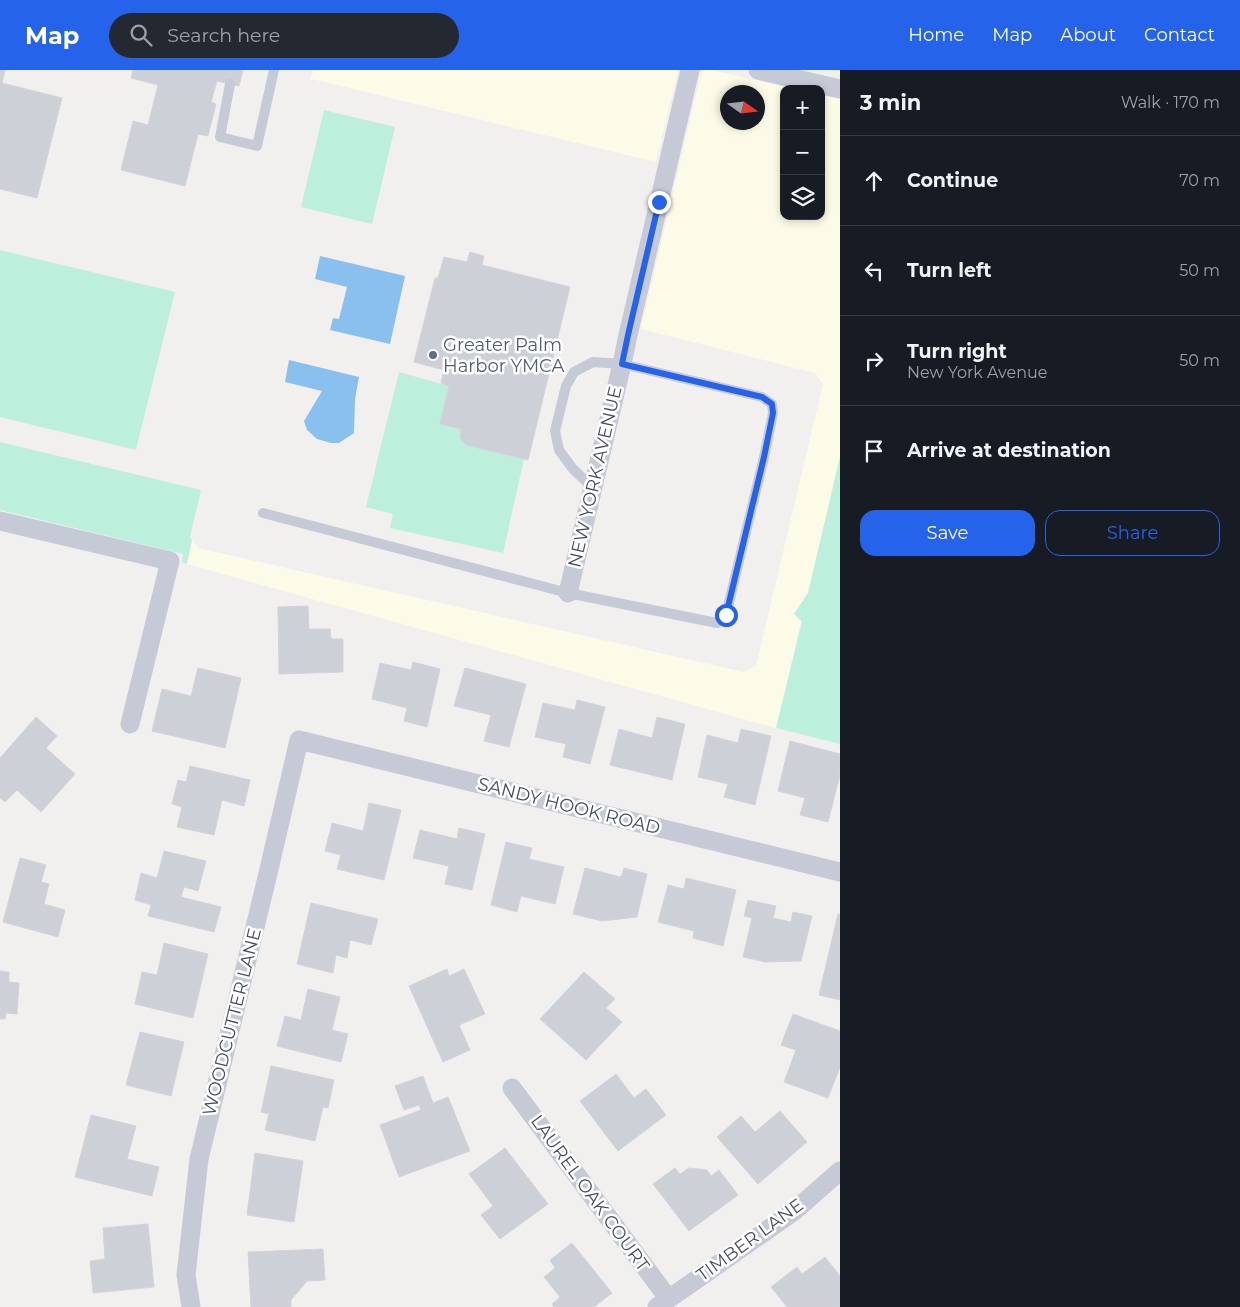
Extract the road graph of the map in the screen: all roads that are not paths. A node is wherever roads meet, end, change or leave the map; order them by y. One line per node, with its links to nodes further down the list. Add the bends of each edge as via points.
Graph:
1 (274, 70): 4 (lane, via 257,146 220,137)
2 (690, 70): 6 (street, NEW YORK AVENUE)
3 (758, 70): 5 (street)
4 (230, 84)
5 (840, 89)
6 (622, 364): 7 (street, NEW YORK AVENUE); 7 (lane, via 594,362 574,372 566,386 555,431 559,450); 10 (lane, via 762,397 772,404 773,413 764,457 728,608 726,615 717,623)
7 (592, 487): 10 (street, NEW YORK AVENUE)
8 (263, 513): 10 (lane)
9 (0, 521): 11 (street, via 170,561)
10 (568, 593)
11 (130, 724)
12 (299, 740): 13 (street, SANDY HOOK ROAD); 17 (street, WOODCUTTER LANE, via 199,1159 186,1275)
13 (840, 872)
14 (512, 1088): 16 (street, LAUREL OAK COURT)
15 (840, 1171): 16 (street, TIMBER LANE, via 793,1212)
16 (662, 1303)
17 (191, 1307)

